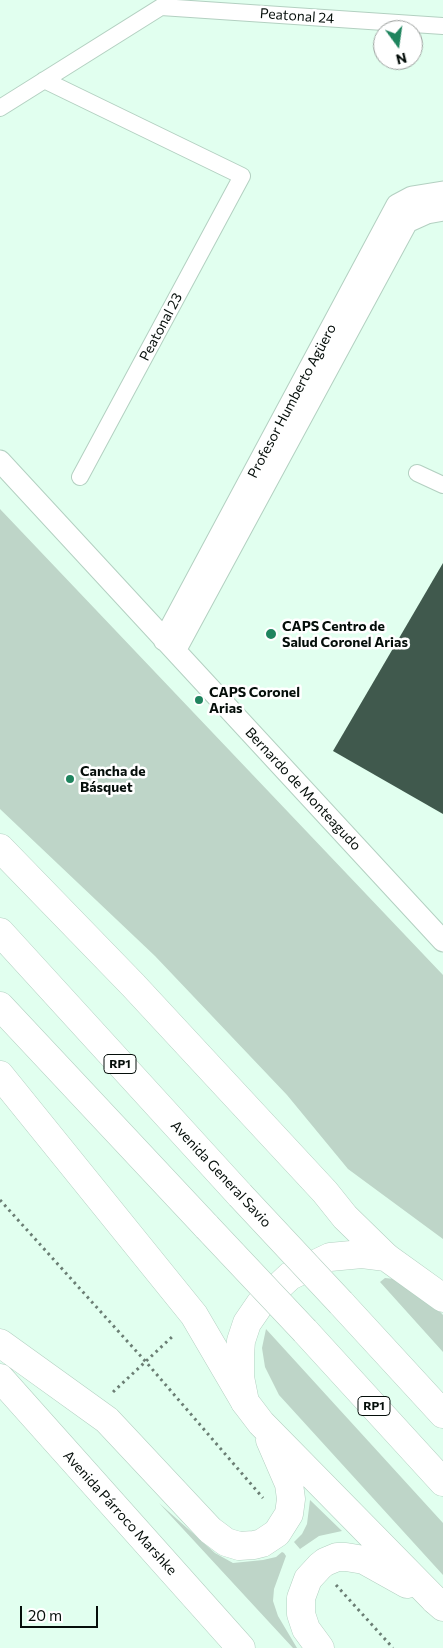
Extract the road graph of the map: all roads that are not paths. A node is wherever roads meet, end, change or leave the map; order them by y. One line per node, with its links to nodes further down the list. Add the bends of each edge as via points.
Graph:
1 (443, 26): 2 (street, Peatonal 24, via 161,7)
2 (44, 80): 3 (street, Peatonal 24); 8 (street, Peatonal 23, via 242,176)
3 (0, 108)
4 (443, 192): 10 (street, Profesor Humberto Agüero, via 412,198 397,205)
5 (443, 210): 10 (street, Profesor Humberto Agüero, via 408,222)
6 (0, 461): 10 (street, Bernardo de Monteagudo)
7 (417, 473): 9 (street)
8 (80, 477)
9 (443, 485)
10 (169, 646): 13 (street, Bernardo de Monteagudo)
11 (0, 848): 16 (main road, via 133,985 345,1218)
12 (0, 932): 22 (main road, Avenida General Savio / RP1, bridge)
13 (443, 940)
14 (0, 1006): 23 (main road, RP1, bridge)
15 (0, 1075): 21 (main road, via 194,1315)
16 (391, 1260): 17 (main road); 18 (main road); 21 (main road, via 362,1254 325,1259 290,1276 260,1304 246,1323 240,1350 240,1377)
17 (443, 1284)
18 (443, 1298)
19 (0, 1343): 21 (main road, via 92,1407 210,1530 226,1542 239,1546 254,1546 277,1533 289,1514 291,1499 289,1484)
20 (0, 1378): 25 (main road, Avenida Párroco Marshke)
21 (253, 1413): 24 (main road)
22 (443, 1414)
23 (443, 1482)
24 (440, 1604): 26 (main road, via 364,1560 337,1557 325,1562 308,1579 301,1598 301,1614 306,1629)
25 (241, 1648)
26 (320, 1648)

